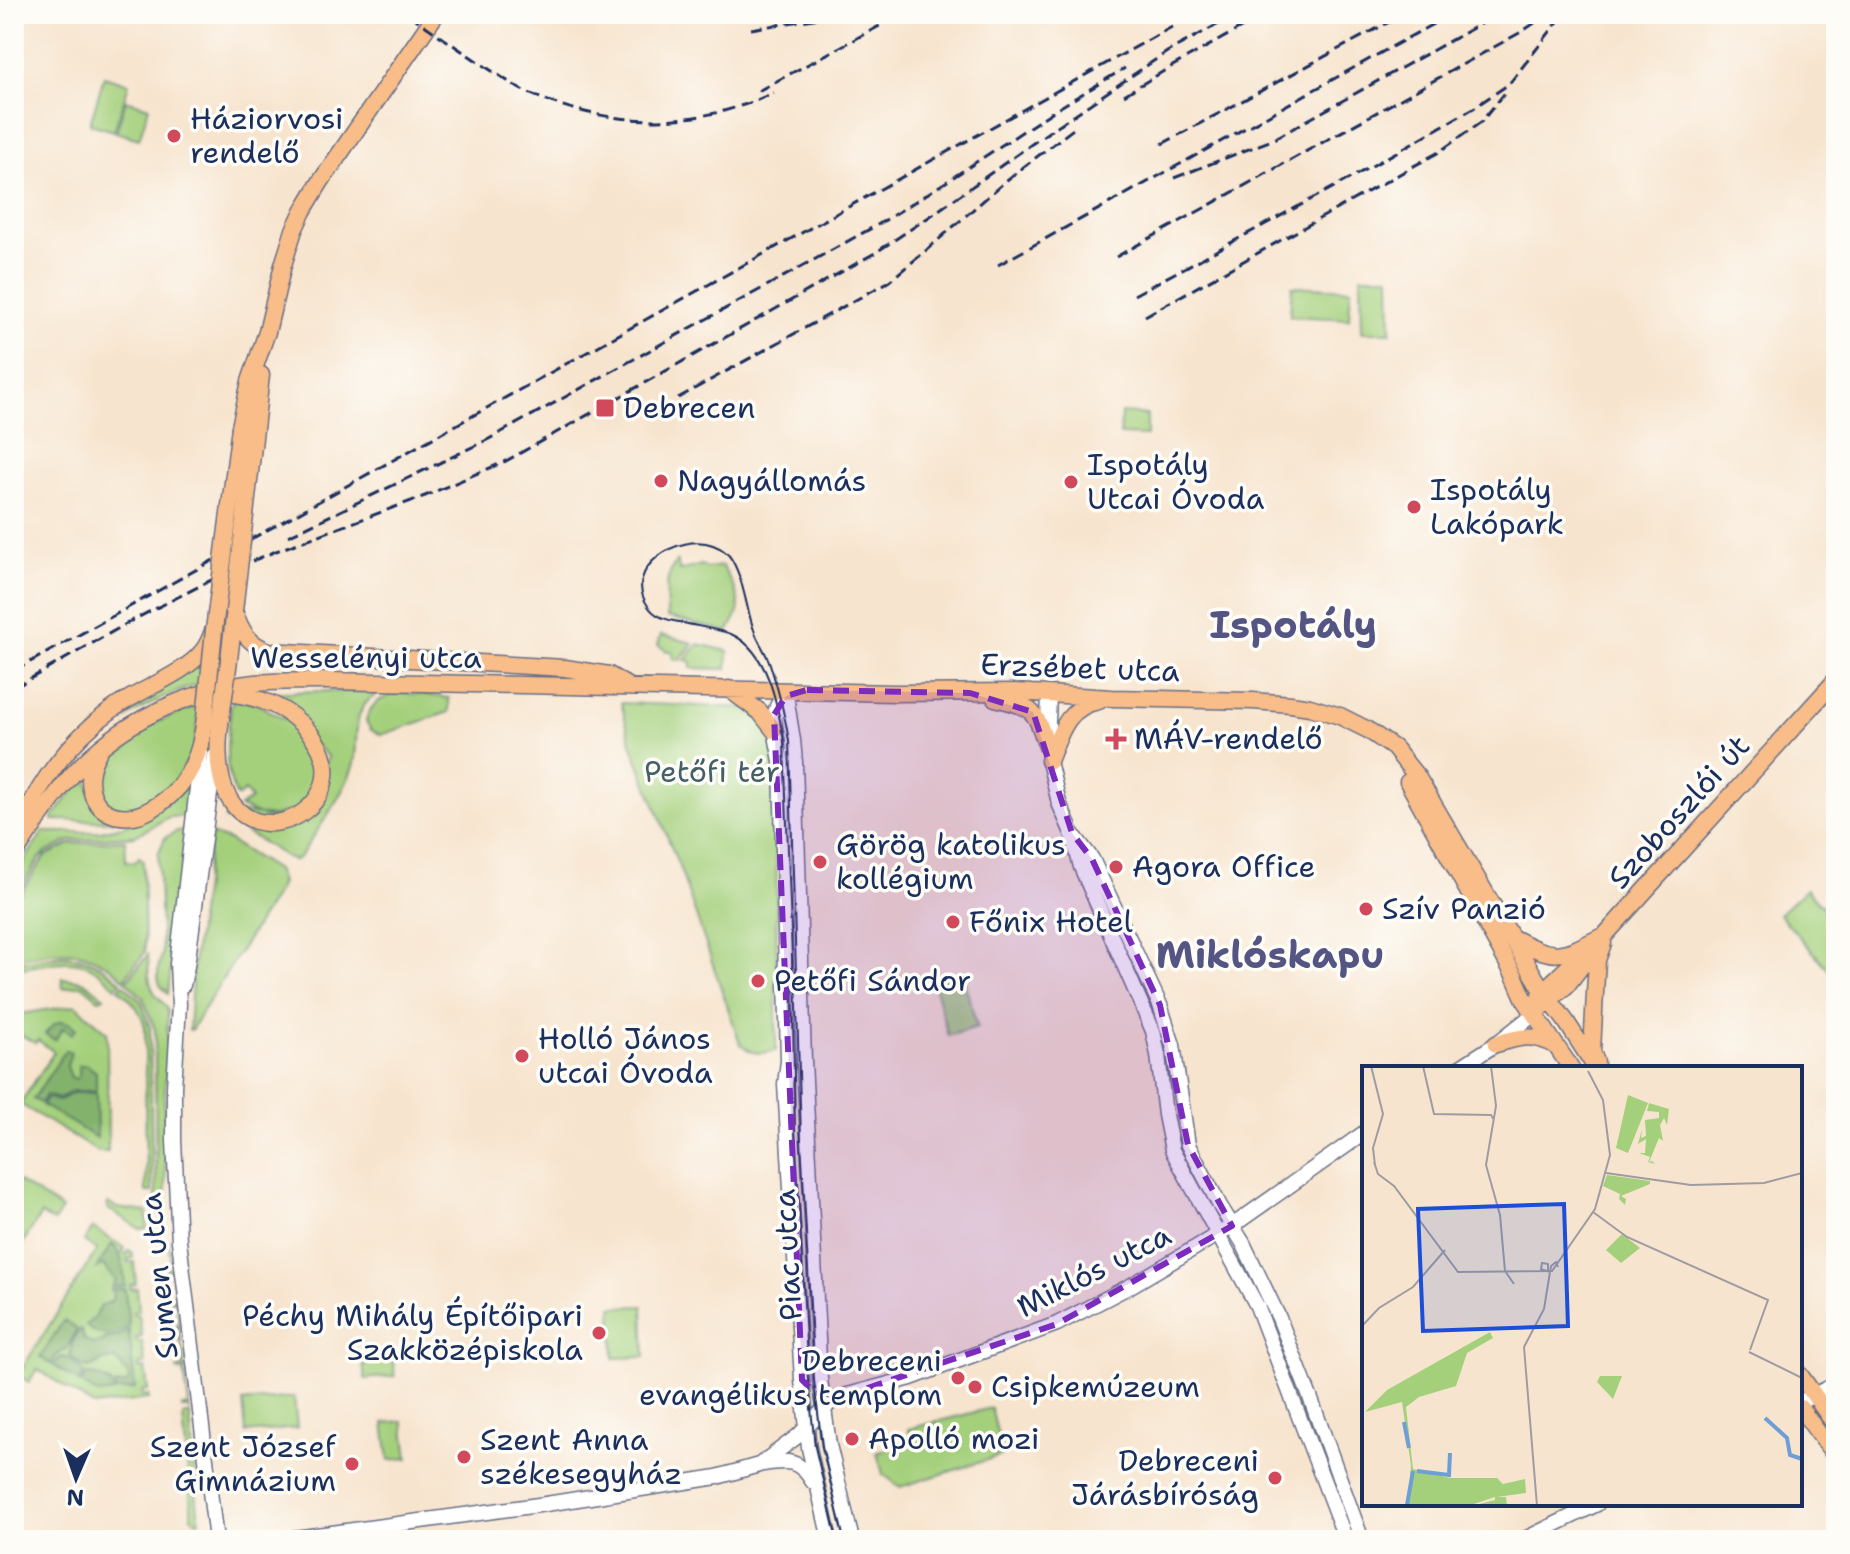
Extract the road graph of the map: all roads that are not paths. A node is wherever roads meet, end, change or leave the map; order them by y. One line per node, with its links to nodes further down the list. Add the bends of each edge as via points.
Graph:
1 (436, 14): 2 (main road, via 321,181 294,230 250,381)
2 (248, 428): 3 (main road, bridge); 4 (main road, bridge)
3 (234, 611): 6 (main road, via 251,642 277,653 565,668 609,675); 13 (main road, bridge)
4 (214, 630): 13 (main road, bridge); 19 (main road, via 193,662 120,704 80,737 41,785)
5 (1836, 680): 21 (main road, Szoboszlói út)
6 (630, 688): 7 (main road, Wesselényi utca); 8 (main road, Wesselényi utca, via 292,681)
7 (729, 689): 9 (main road, Wesselényi utca); 14 (main road)
8 (207, 693): 16 (main road, via 264,700 301,723 319,745 324,761 318,796 290,820 269,823 247,817 224,790); 17 (main road, Wesselényi utca, via 158,710)
9 (785, 693): 10 (main road, Erzsébet utca); 14 (street, via 774,715); 36 (street, Piac utca, via 795,762 804,1061)
10 (970, 693): 11 (main road, Erzsébet utca); 18 (main road, via 1027,707 1037,719)
11 (1049, 694): 12 (main road, Erzsébet utca); 18 (street)
12 (1112, 698): 15 (main road, Erzsébet utca, via 1291,704 1340,716); 18 (main road, via 1077,708)
13 (213, 718): 16 (main road)
14 (774, 730): 34 (street, Piac utca, via 781,762 785,1084)
15 (1368, 730): 22 (main road, Erzsébet utca, via 1394,748 1418,778); 23 (main road, Erzsébet utca, via 1407,780)
16 (210, 740): 17 (main road, via 178,789 149,811 130,816 109,812 92,796 90,772); 44 (street, Sumen utca, via 174,1087 176,1208)
17 (104, 745): 20 (main road, Wesselényi utca, via 64,785)
18 (1049, 755): 33 (street, via 1081,867 1153,1031 1172,1150)
19 (14, 840)
20 (14, 855)
21 (1606, 934): 22 (main road, via 1556,955); 24 (main road, via 1565,969); 24 (main road, Szoboszlói út, via 1567,985); 30 (main road, via 1597,960 1592,1051)
22 (1513, 938): 24 (main road, Erzsébet utca)
23 (1514, 975): 24 (main road); 25 (main road, Erzsébet utca)
24 (1547, 996): 25 (main road, via 1536,1002); 31 (main road, Erzsébet utca)
25 (1534, 1014): 26 (street); 27 (main road, Erzsébet utca)
26 (1496, 1044): 27 (main road, via 1534,1036); 28 (street)
27 (1556, 1046): 29 (main road, Erzsébet utca)
28 (1462, 1066)
29 (1570, 1066)
30 (1596, 1066)
31 (1596, 1066)
32 (1362, 1134): 33 (street, Miklós utca)
33 (1226, 1230): 36 (street, Miklós utca, via 1057,1324 911,1378); 48 (street); 49 (street, via 1243,1243 1279,1318)
34 (802, 1380): 36 (street); 39 (street, Piac utca)
35 (1836, 1384): 37 (street)
36 (824, 1402): 39 (street); 47 (street, Piac utca)
37 (1804, 1402): 38 (main road); 40 (main road)
38 (1836, 1426)
39 (806, 1427): 41 (street); 42 (street, Piac utca)
40 (1836, 1457)
41 (759, 1465): 42 (street, via 784,1461 799,1466); 45 (street, via 717,1477 538,1506)
42 (817, 1489): 46 (street, Piac utca)
43 (1593, 1506): 50 (street)
44 (216, 1540)
45 (280, 1540)
46 (830, 1540)
47 (852, 1540)
48 (1346, 1540)
49 (1362, 1540)
50 (1523, 1540)

